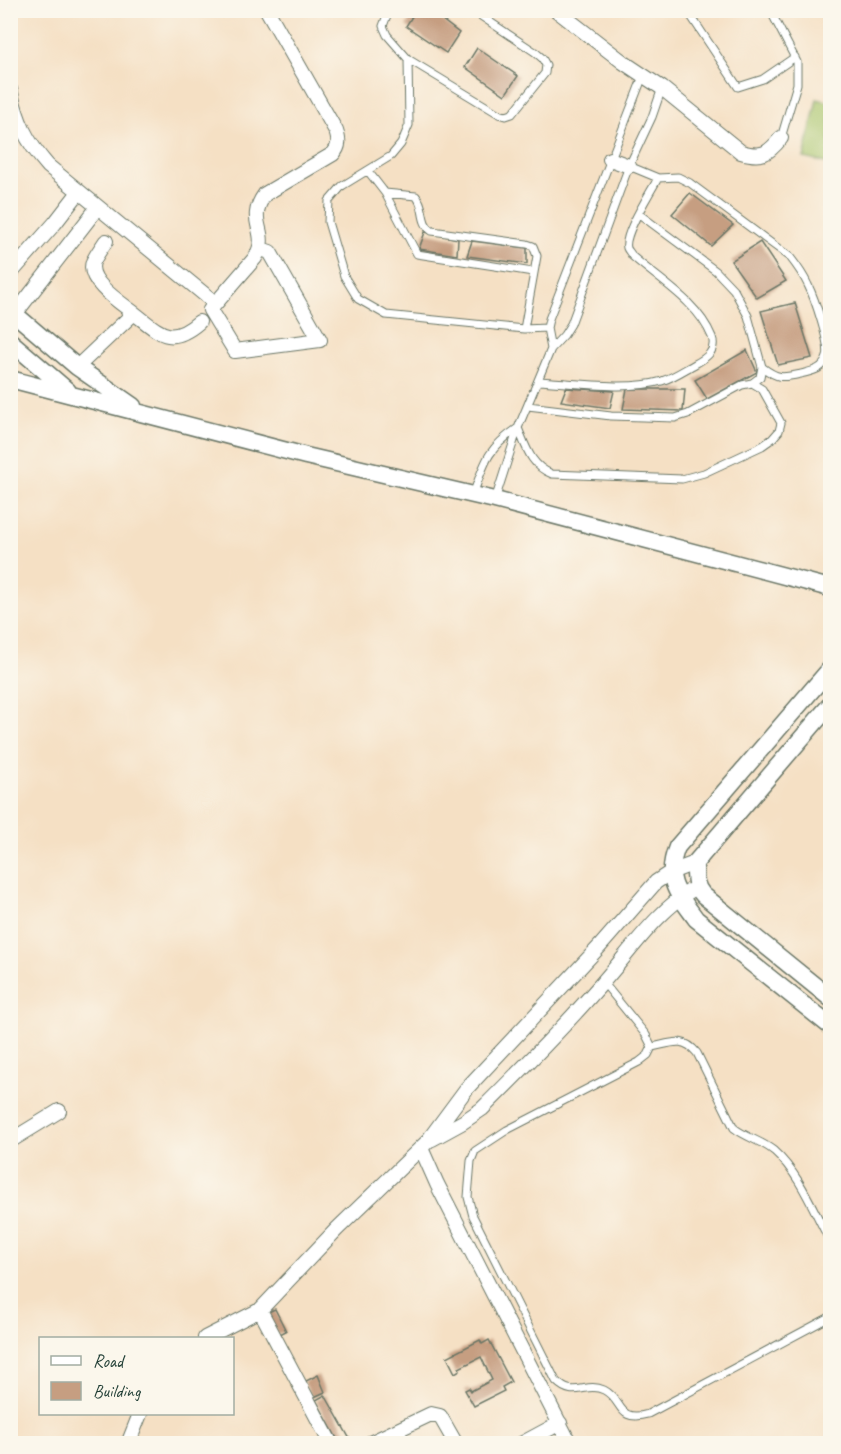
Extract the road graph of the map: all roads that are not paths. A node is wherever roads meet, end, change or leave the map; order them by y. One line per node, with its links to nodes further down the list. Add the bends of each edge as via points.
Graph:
1 (267, 10): 22 (street, via 339,139 333,154 276,187 259,202 255,213)
2 (389, 10): 8 (lane, via 383,26)
3 (472, 10): 8 (lane, via 534,52 546,65 545,74 512,114 499,114)
4 (556, 10): 9 (street)
5 (770, 10): 7 (lane)
6 (687, 11): 7 (lane, via 738,87 763,79)
7 (795, 57): 12 (lane, via 798,84)
8 (408, 59): 15 (lane, via 409,125 391,156)
9 (643, 76): 10 (street); 13 (lane)
10 (662, 88): 12 (street, via 741,152 755,156 771,151); 14 (lane)
11 (10, 89): 17 (street, via 21,129 32,147)
12 (781, 138)
13 (610, 159): 14 (street); 30 (lane)
14 (629, 166): 16 (lane); 32 (lane, via 571,324)
15 (368, 171): 18 (lane); 29 (lane, via 342,186 329,201 328,222 344,276 358,299 386,315)
16 (658, 178): 20 (lane); 33 (lane, via 678,177 690,183 790,257 805,278 828,356 817,370 785,377 775,377)
17 (79, 192): 19 (street); 24 (street)
18 (385, 193): 23 (lane, via 417,254); 23 (lane, via 416,196 424,222 432,231 533,246 537,256)
19 (98, 207): 25 (street); 26 (street)
20 (639, 214): 33 (lane, via 716,271 734,290 747,316); 36 (lane, via 627,238 627,247 632,256 702,319 713,339 712,350 707,357 661,381 611,385)
21 (106, 241): 27 (street, via 92,264 93,273 98,283)
22 (261, 249): 25 (street); 25 (street, via 270,252 320,340 235,351 210,310)
23 (533, 272): 29 (lane)
24 (10, 274)
25 (215, 303)
26 (13, 312): 34 (street)
27 (134, 313): 28 (street, via 160,333 175,337); 34 (street)
28 (199, 322)
29 (524, 328): 30 (lane)
30 (547, 328): 32 (lane)
31 (10, 340): 38 (street)
32 (551, 349): 36 (lane)
33 (762, 367): 37 (lane, via 760,377)
34 (77, 368): 40 (street)
35 (10, 379): 38 (street)
36 (539, 381): 39 (lane)
37 (752, 383): 39 (lane, via 675,418 611,416); 41 (lane, via 762,389 781,423 779,431 762,446 704,473 682,478 552,474 533,462)
38 (70, 394): 40 (street)
39 (528, 406): 41 (lane)
40 (142, 412): 42 (street)
41 (518, 428): 42 (lane, via 492,448); 43 (lane)
42 (473, 495): 43 (street)
43 (495, 500): 44 (street)
44 (831, 588)
45 (831, 669): 48 (street, via 677,847)
46 (831, 705): 47 (street)
47 (695, 863): 48 (street); 49 (street)
48 (671, 872): 50 (street); 51 (street, via 656,882)
49 (696, 887): 50 (street); 55 (street)
50 (680, 897): 52 (street); 57 (street, via 696,919)
51 (606, 939): 52 (street); 54 (street)
52 (623, 958): 53 (street)
53 (603, 982): 56 (street); 59 (lane)
54 (560, 989): 56 (street); 58 (street)
55 (831, 998)
56 (581, 1006): 60 (street)
57 (831, 1026)
58 (505, 1047): 60 (street); 63 (street, via 467,1088)
59 (652, 1047): 64 (lane, via 683,1041 690,1044 734,1128 776,1153 792,1173); 66 (lane, via 639,1062 499,1135 475,1151 471,1161 468,1197 473,1216 556,1381 573,1391 596,1387 604,1390 622,1411 638,1417)
60 (525, 1066): 63 (street, via 482,1109)
61 (59, 1111): 62 (street)
62 (10, 1141)
63 (424, 1145): 65 (street); 69 (street, via 437,1184)
64 (831, 1242)
65 (260, 1310): 67 (street); 71 (street)
66 (831, 1317)
67 (207, 1337)
68 (139, 1415): 70 (street)
69 (560, 1423): 74 (street); 75 (street)
70 (128, 1443)
71 (331, 1443)
72 (368, 1443): 73 (street, via 431,1414 440,1416)
73 (456, 1443)
74 (521, 1443)
75 (570, 1443)

